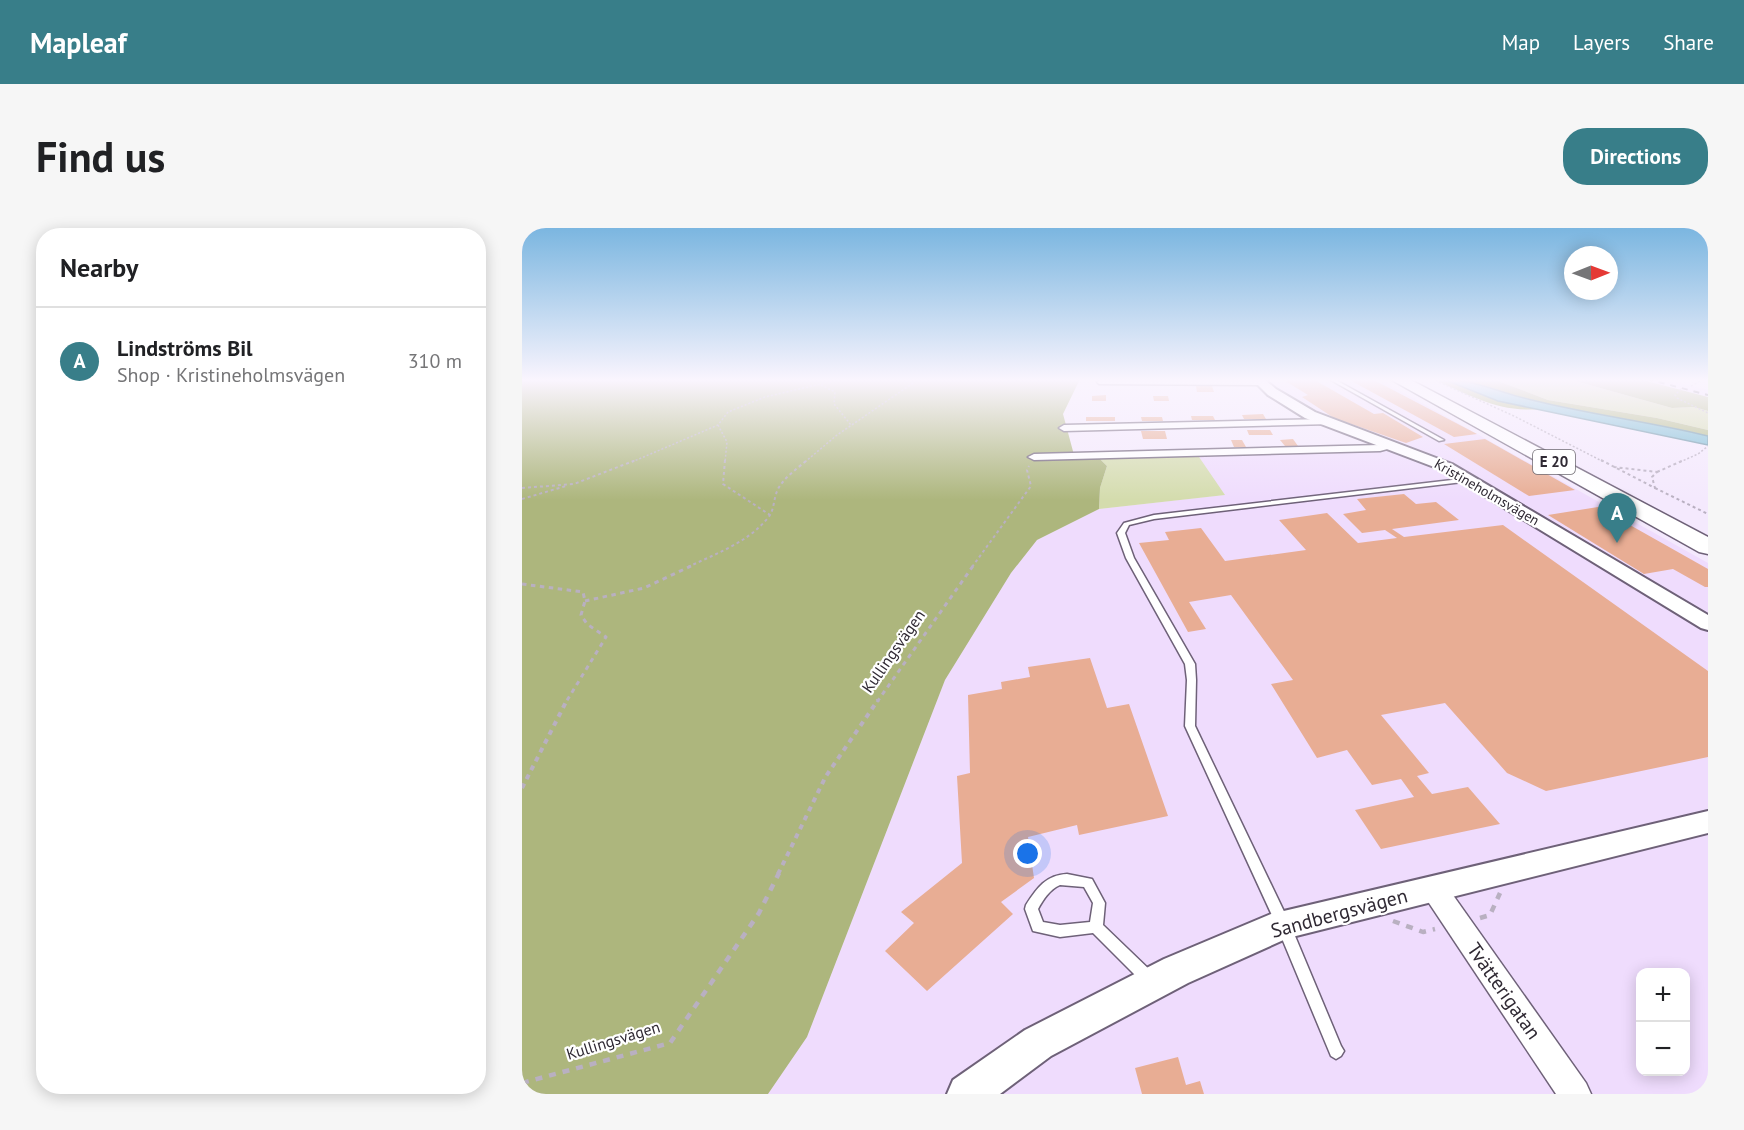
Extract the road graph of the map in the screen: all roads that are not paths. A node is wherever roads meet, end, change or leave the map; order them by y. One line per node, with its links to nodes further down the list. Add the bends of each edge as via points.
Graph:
1 (1322, 419): 5 (street, Kristineholmsvägen)
2 (1404, 419): 7 (lane)
3 (1473, 419): 12 (highway, E 20)
4 (1492, 419): 11 (highway, E 20)
5 (1327, 422): 6 (street); 8 (street, Kristineholmsvägen)
6 (1064, 428)
7 (1441, 440)
8 (1391, 446): 9 (street); 10 (street, Kristineholmsvägen, via 1431,460)
9 (1034, 457)
10 (1469, 480): 13 (street, Kristineholmsvägen); 16 (lane, via 1154,517 1126,524 1121,533 1130,558 1190,664 1190,726)
11 (1708, 531)
12 (1708, 547)
13 (1708, 624)
14 (1708, 822): 15 (street, Sandbergsvägen)
15 (1434, 889): 16 (street, Sandbergsvägen); 21 (street, Tvätterigatan)
16 (1283, 924): 18 (street, Sandbergsvägen); 19 (lane)
17 (1096, 927): 17 (lane, via 1099,903 1088,883 1065,878 1043,887 1032,909 1038,927 1060,931); 18 (lane)
18 (1153, 983): 20 (street, Sandbergsvägen, via 1038,1043)
19 (1336, 1051)
20 (967, 1094)
21 (1575, 1094)

